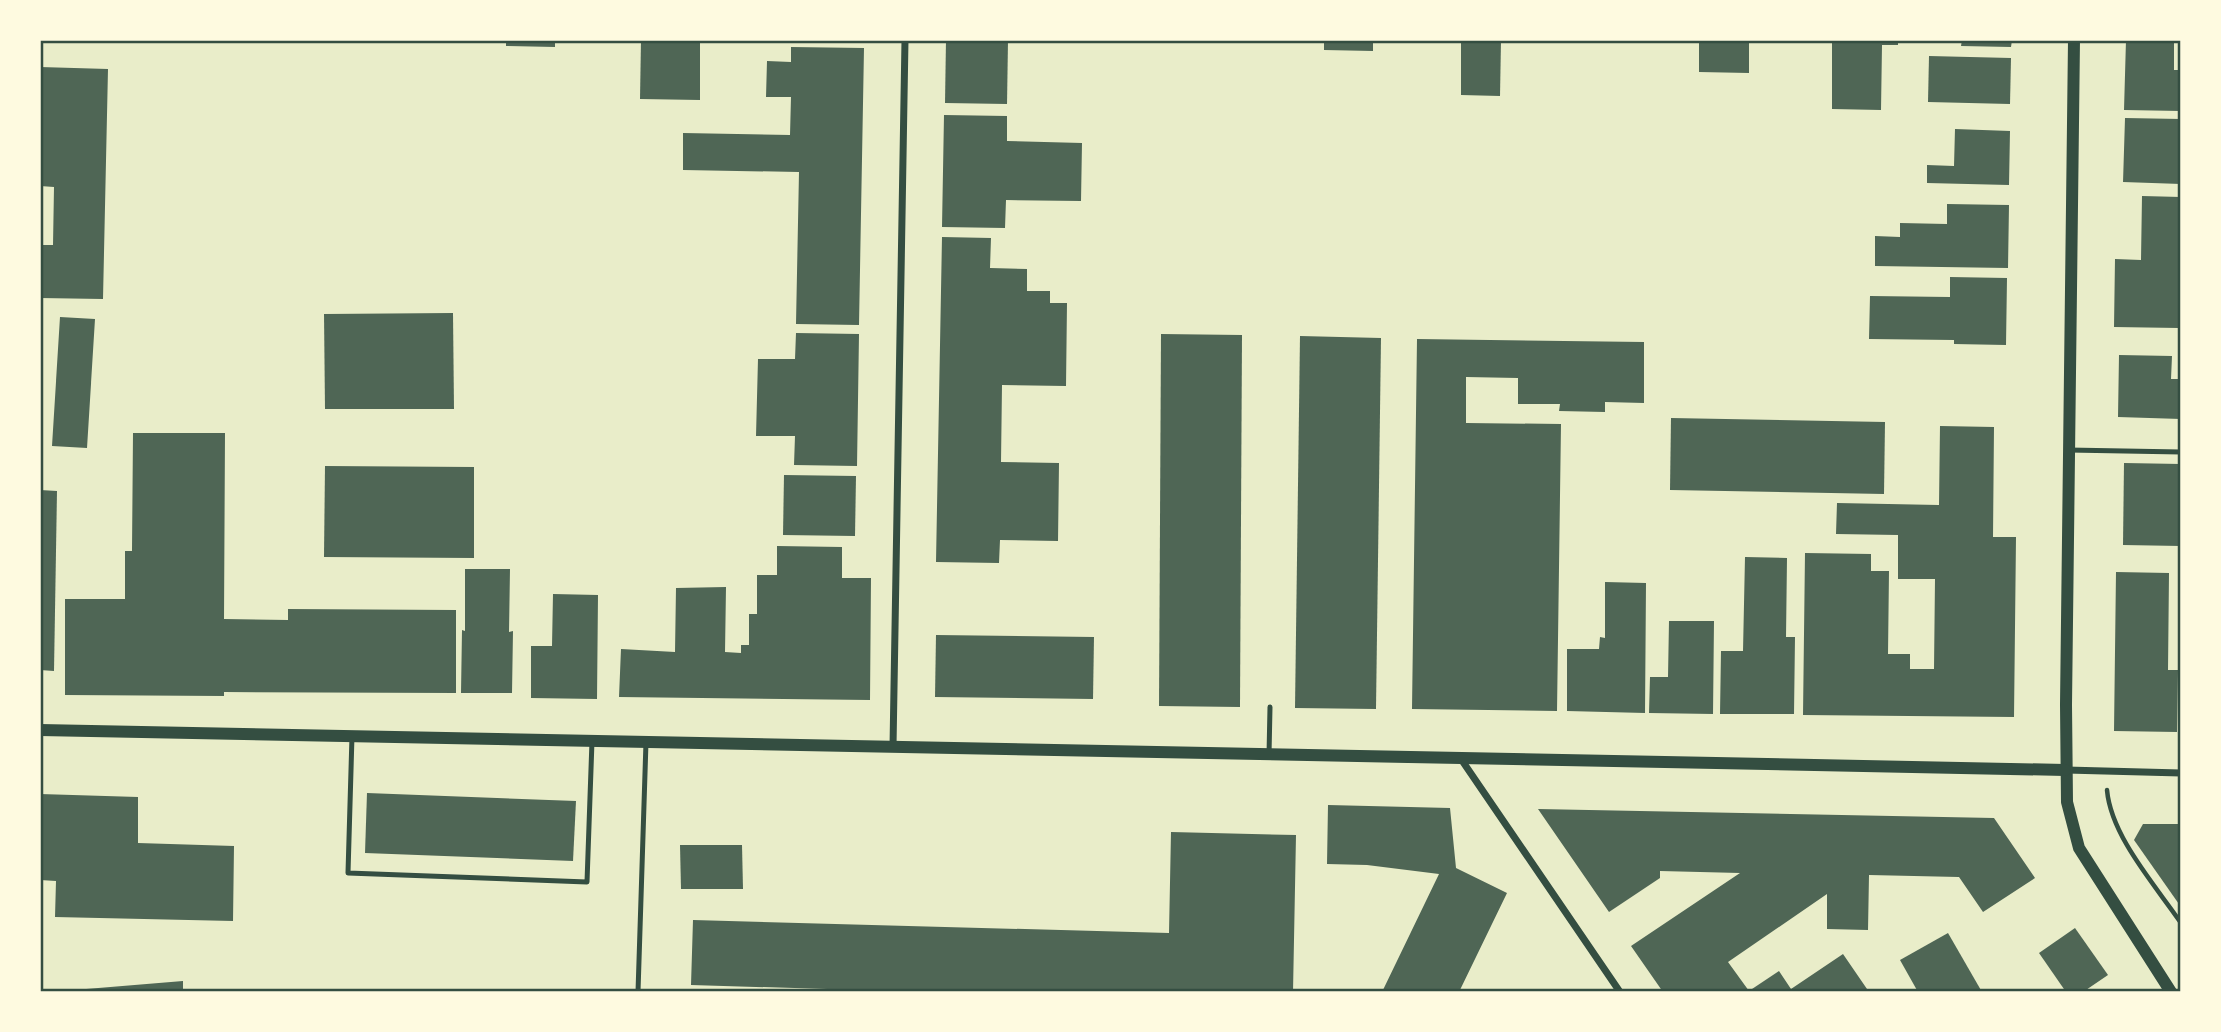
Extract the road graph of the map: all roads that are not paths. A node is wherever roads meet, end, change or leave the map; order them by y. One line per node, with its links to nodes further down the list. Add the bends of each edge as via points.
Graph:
1 (905, 40): 10 (street)
2 (2074, 40): 3 (street)
3 (2068, 450): 4 (lane); 13 (street)
4 (2181, 452)
5 (1270, 707): 11 (lane)
6 (40, 730): 7 (street)
7 (352, 736): 8 (street); 8 (lane, via 348,873 587,882)
8 (592, 741): 9 (street)
9 (646, 742): 10 (street); 15 (lane)
10 (893, 747): 11 (street)
11 (1269, 755): 12 (street)
12 (1461, 758): 13 (street); 16 (street)
13 (2065, 770): 14 (street); 17 (street, via 2067,802 2079,848)
14 (2181, 773)
15 (638, 992)
16 (1620, 992)
17 (2171, 992)

